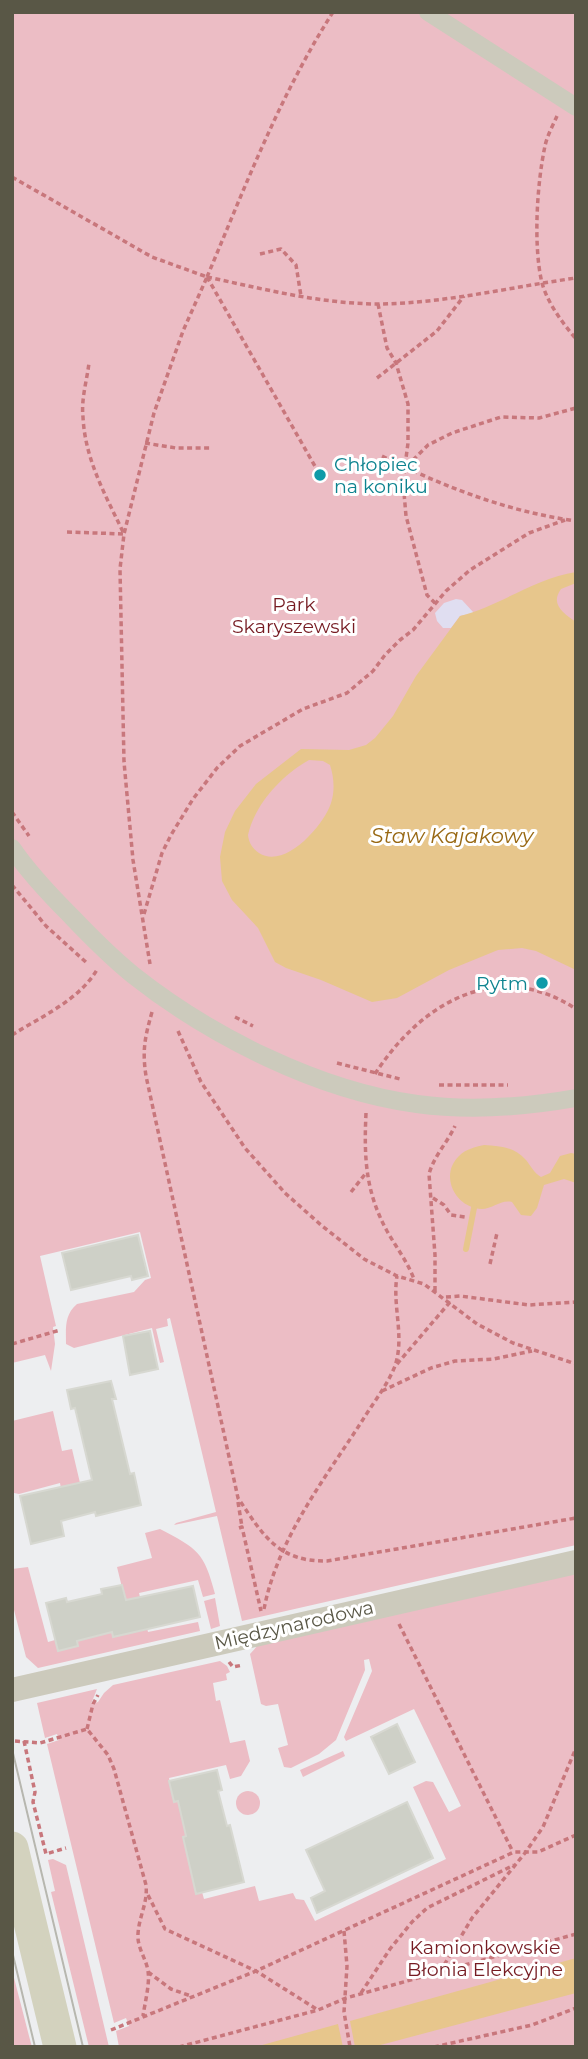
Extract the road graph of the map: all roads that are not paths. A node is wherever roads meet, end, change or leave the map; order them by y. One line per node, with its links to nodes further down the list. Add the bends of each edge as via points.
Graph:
1 (428, 12): 2 (street)
2 (576, 107)
3 (12, 848): 4 (street, via 38,882 107,953 158,993 237,1042 296,1070 416,1104 462,1107)
4 (576, 1098)
5 (576, 1562): 6 (street, Międzynarodowa)
6 (12, 1690)
7 (12, 1848): 8 (main road)
8 (60, 2047)

